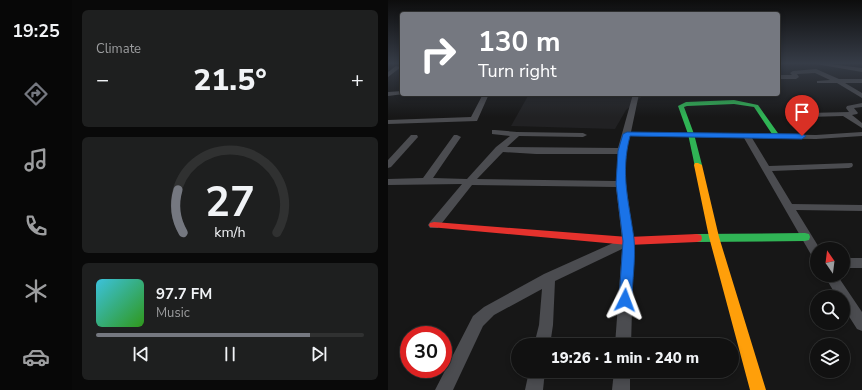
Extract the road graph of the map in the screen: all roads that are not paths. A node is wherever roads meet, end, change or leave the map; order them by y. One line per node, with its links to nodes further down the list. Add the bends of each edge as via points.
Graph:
1 (834, 81): 3 (street)
2 (838, 81): 8 (street)
3 (819, 82)
4 (400, 93): 5 (street)
5 (388, 94)
6 (485, 96): 12 (street, via 474,119)
7 (636, 96): 16 (street)
8 (862, 96)
9 (862, 105): 10 (street, via 849,107 855,113)
10 (845, 114): 11 (street); 13 (street)
11 (807, 115)
12 (388, 122)
13 (862, 126)
14 (495, 132): 15 (street)
15 (517, 134): 19 (street); 24 (street)
16 (627, 134): 17 (street); 25 (street)
17 (691, 134): 20 (street); 21 (street, via 682,105 742,103 756,106); 37 (street)
18 (862, 134): 21 (street)
19 (582, 135)
20 (746, 135): 21 (street); 28 (street)
21 (776, 136)
22 (414, 137): 26 (street)
23 (457, 137): 29 (street)
24 (499, 149): 25 (street); 31 (street)
25 (622, 151): 32 (street)
26 (388, 165)
27 (850, 165): 28 (street)
28 (766, 170): 33 (street)
29 (426, 181): 30 (street); 31 (street)
30 (388, 182)
31 (468, 182): 32 (street); 35 (street)
32 (621, 184): 38 (street)
33 (788, 207): 34 (street); 36 (street)
34 (862, 208)
35 (434, 225): 38 (street)
36 (805, 237): 37 (street); 39 (street)
37 (714, 238): 38 (street); 52 (street)
38 (628, 241): 42 (street); 46 (street)
39 (810, 244)
40 (850, 262): 41 (street)
41 (862, 263)
42 (549, 278): 45 (street); 49 (street, via 499,304 478,321)
43 (835, 282): 44 (street)
44 (862, 324)
45 (543, 338)
46 (623, 338)
47 (536, 378): 50 (street)
48 (622, 378): 51 (street)
49 (444, 390)
50 (534, 390)
51 (621, 390)
52 (758, 390)

